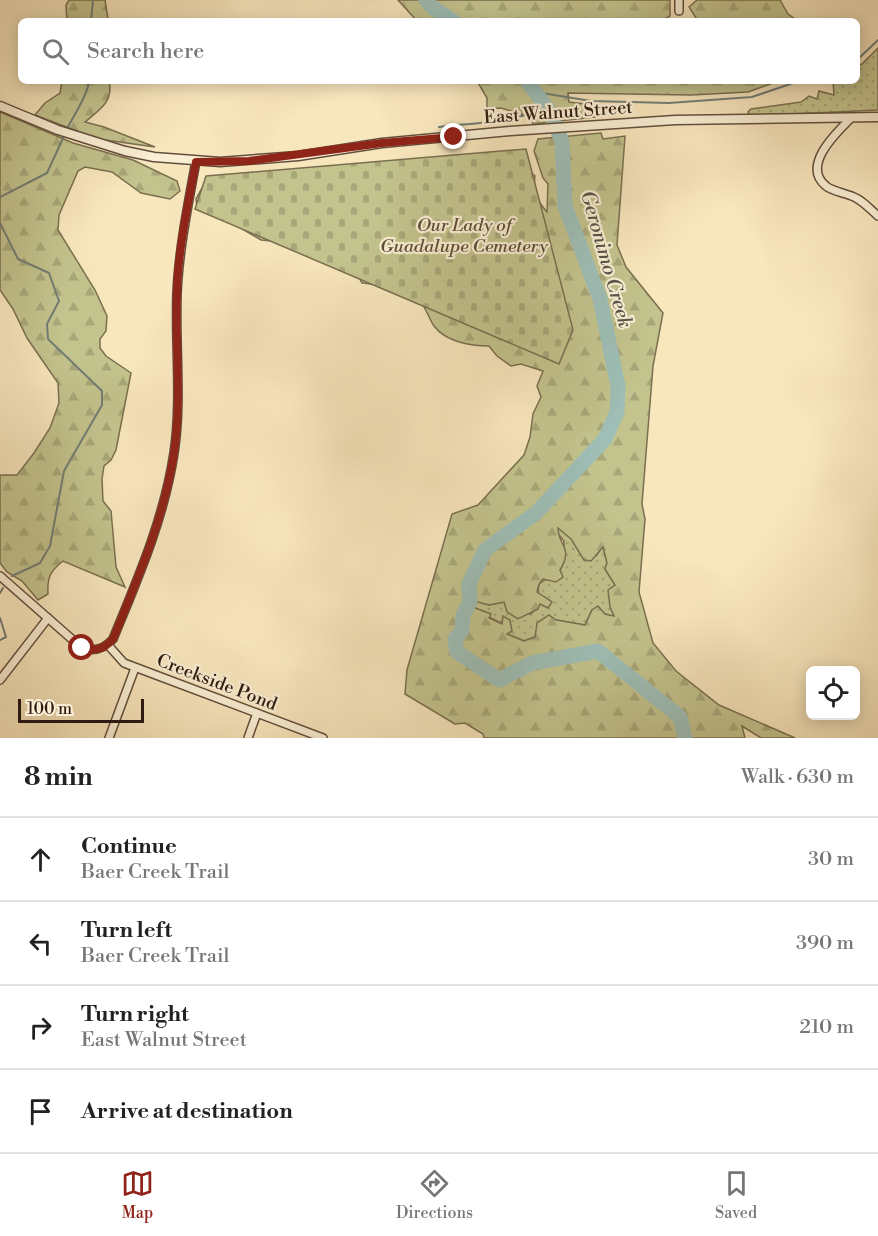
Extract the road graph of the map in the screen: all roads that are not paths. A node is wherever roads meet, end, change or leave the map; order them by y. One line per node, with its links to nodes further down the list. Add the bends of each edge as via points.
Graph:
1 (679, 0): 2 (street)
2 (679, 11)
3 (0, 106): 6 (street, East Walnut Street, via 62,132 125,151)
4 (878, 117): 5 (street, East Walnut Street)
5 (850, 119): 6 (street, East Walnut Street, via 675,120 382,143 249,161); 7 (street, via 822,151 818,175 826,186 859,199)
6 (196, 162): 10 (street, via 179,256 174,451 165,500 149,552)
7 (878, 216)
8 (0, 576): 9 (street)
9 (48, 618): 10 (street, via 82,648 95,650); 12 (street)
10 (108, 645): 11 (street, Creekside Pond, via 119,659)
11 (135, 668): 13 (street, Creekside Pond); 14 (street)
12 (0, 680)
13 (257, 713): 15 (street); 16 (street, Creekside Pond)
14 (109, 738)
15 (248, 738)
16 (323, 738)

